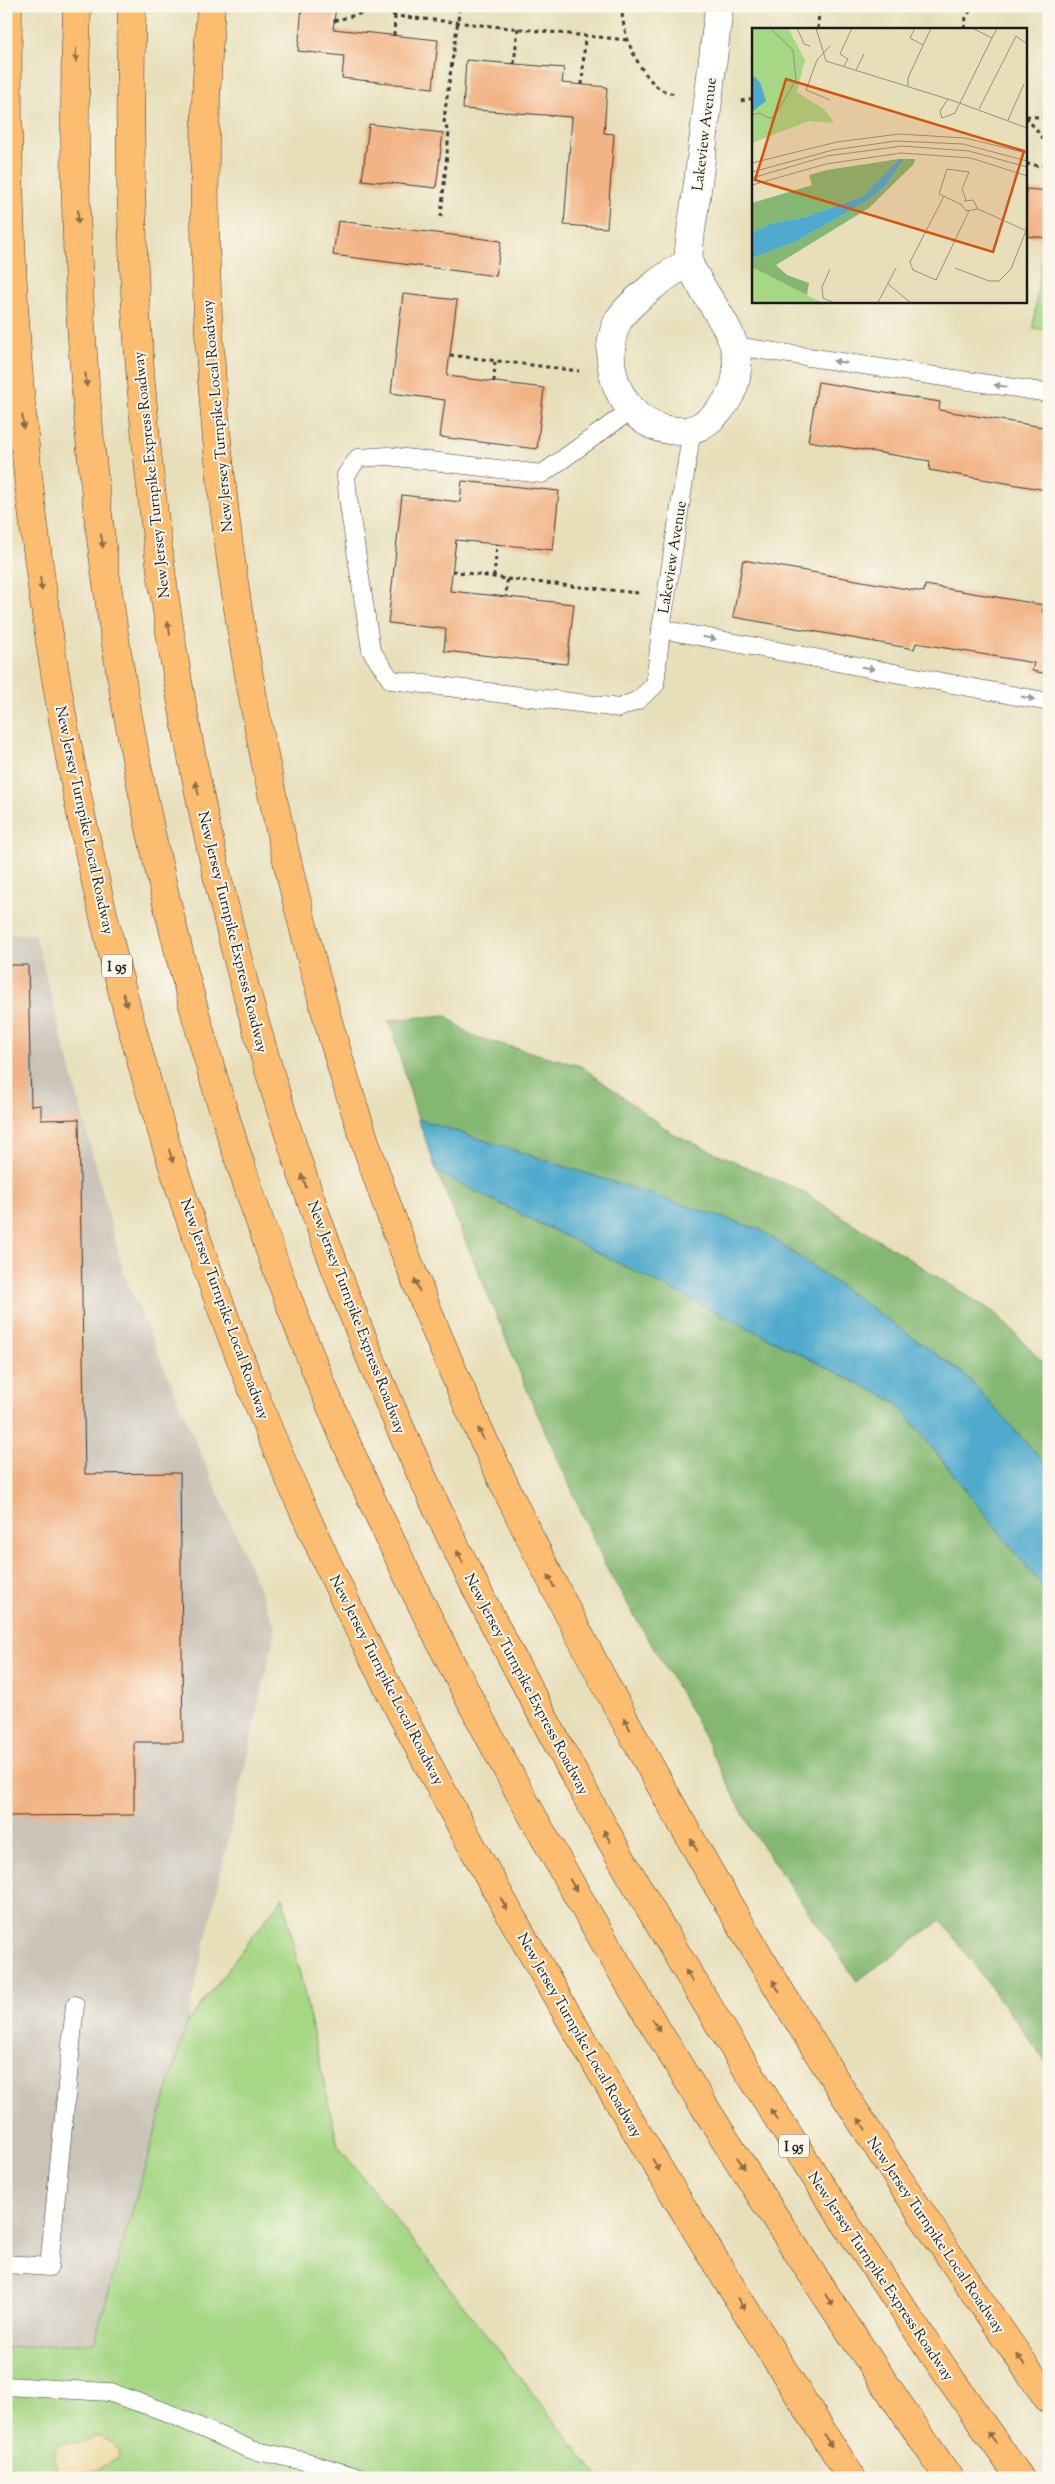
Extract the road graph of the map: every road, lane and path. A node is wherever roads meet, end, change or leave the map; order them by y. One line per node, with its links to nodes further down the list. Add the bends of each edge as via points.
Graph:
1 (8, 6): 53 (highway, New Jersey Turnpike Local Roadway / I 95, one-way to 53, via 8,140 17,354 32,518 55,676 76,794 132,1028 199,1244 262,1412 314,1533 380,1670 480,1861 616,2099)
2 (77, 6): 54 (highway, one-way to 54, via 78,272 99,519 141,782 197,1015 246,1178 298,1323 368,1492 442,1644 540,1828 737,2157)
3 (132, 6): 55 (highway, New Jersey Turnpike Express Roadway / I 95, one-way to 3, via 796,2151 664,1936 589,1801 467,1573 395,1417 303,1178 277,1101 240,968 194,778 154,526 133,265 130,182)
4 (211, 6): 51 (highway, New Jersey Turnpike Local Roadway, one-way to 4, via 925,2221 828,2070 742,1929 650,1767 542,1564 453,1373 413,1276 340,1064 289,873 248,672 220,480 206,268 206,115)
5 (374, 6): 13 (path, via 366,12)
6 (379, 6): 12 (path)
7 (460, 6): 14 (path)
8 (622, 6): 20 (path)
9 (719, 6): 23 (street, Lakeview Avenue)
10 (819, 6): 16 (path)
11 (973, 6): 17 (path)
12 (394, 16): 14 (path); 18 (path)
13 (334, 21)
14 (458, 22): 15 (path); 30 (path, via 445,111 444,124 449,132)
15 (518, 28): 19 (path); 21 (path)
16 (818, 28)
17 (964, 28)
18 (394, 36)
19 (585, 36): 20 (path); 22 (path)
20 (627, 40): 23 (path, via 632,53 660,89)
21 (514, 64)
22 (582, 85)
23 (707, 106): 31 (street, Lakeview Avenue)
24 (1049, 115): 25 (path)
25 (1028, 116)
26 (1028, 119): 27 (path)
27 (1049, 146)
28 (1028, 164): 29 (path)
29 (1049, 167)
30 (441, 217)
31 (689, 262): 32 (street, via 711,305 726,323); 35 (street, via 654,284 618,321 611,345)
32 (735, 346): 37 (lane, one-way to 32); 39 (street, via 737,377 730,396 711,418)
33 (450, 355): 34 (path)
34 (495, 361): 35 (path, via 586,372); 36 (path)
35 (610, 367): 38 (street, via 617,389)
36 (494, 382)
37 (1049, 393)
38 (631, 410): 39 (street, via 660,428); 46 (lane, Lakeview Avenue, via 542,474 388,456 358,458 346,475 347,490 371,650 391,680 619,708 638,700 655,685)
39 (692, 429): 44 (lane, Lakeview Avenue)
40 (497, 544): 42 (path)
41 (452, 571): 42 (path)
42 (494, 577): 43 (path)
43 (506, 579): 44 (path); 45 (path)
44 (666, 596): 46 (lane, Lakeview Avenue)
45 (506, 597)
46 (661, 629): 47 (lane, one-way to 47)
47 (1049, 702)
48 (75, 2005): 49 (lane, via 48,2267)
49 (6, 2264)
50 (6, 2386): 52 (lane, via 108,2392 161,2410 252,2450)
51 (1049, 2400)
52 (360, 2478)
53 (852, 2478)
54 (950, 2478)
55 (1020, 2478)

